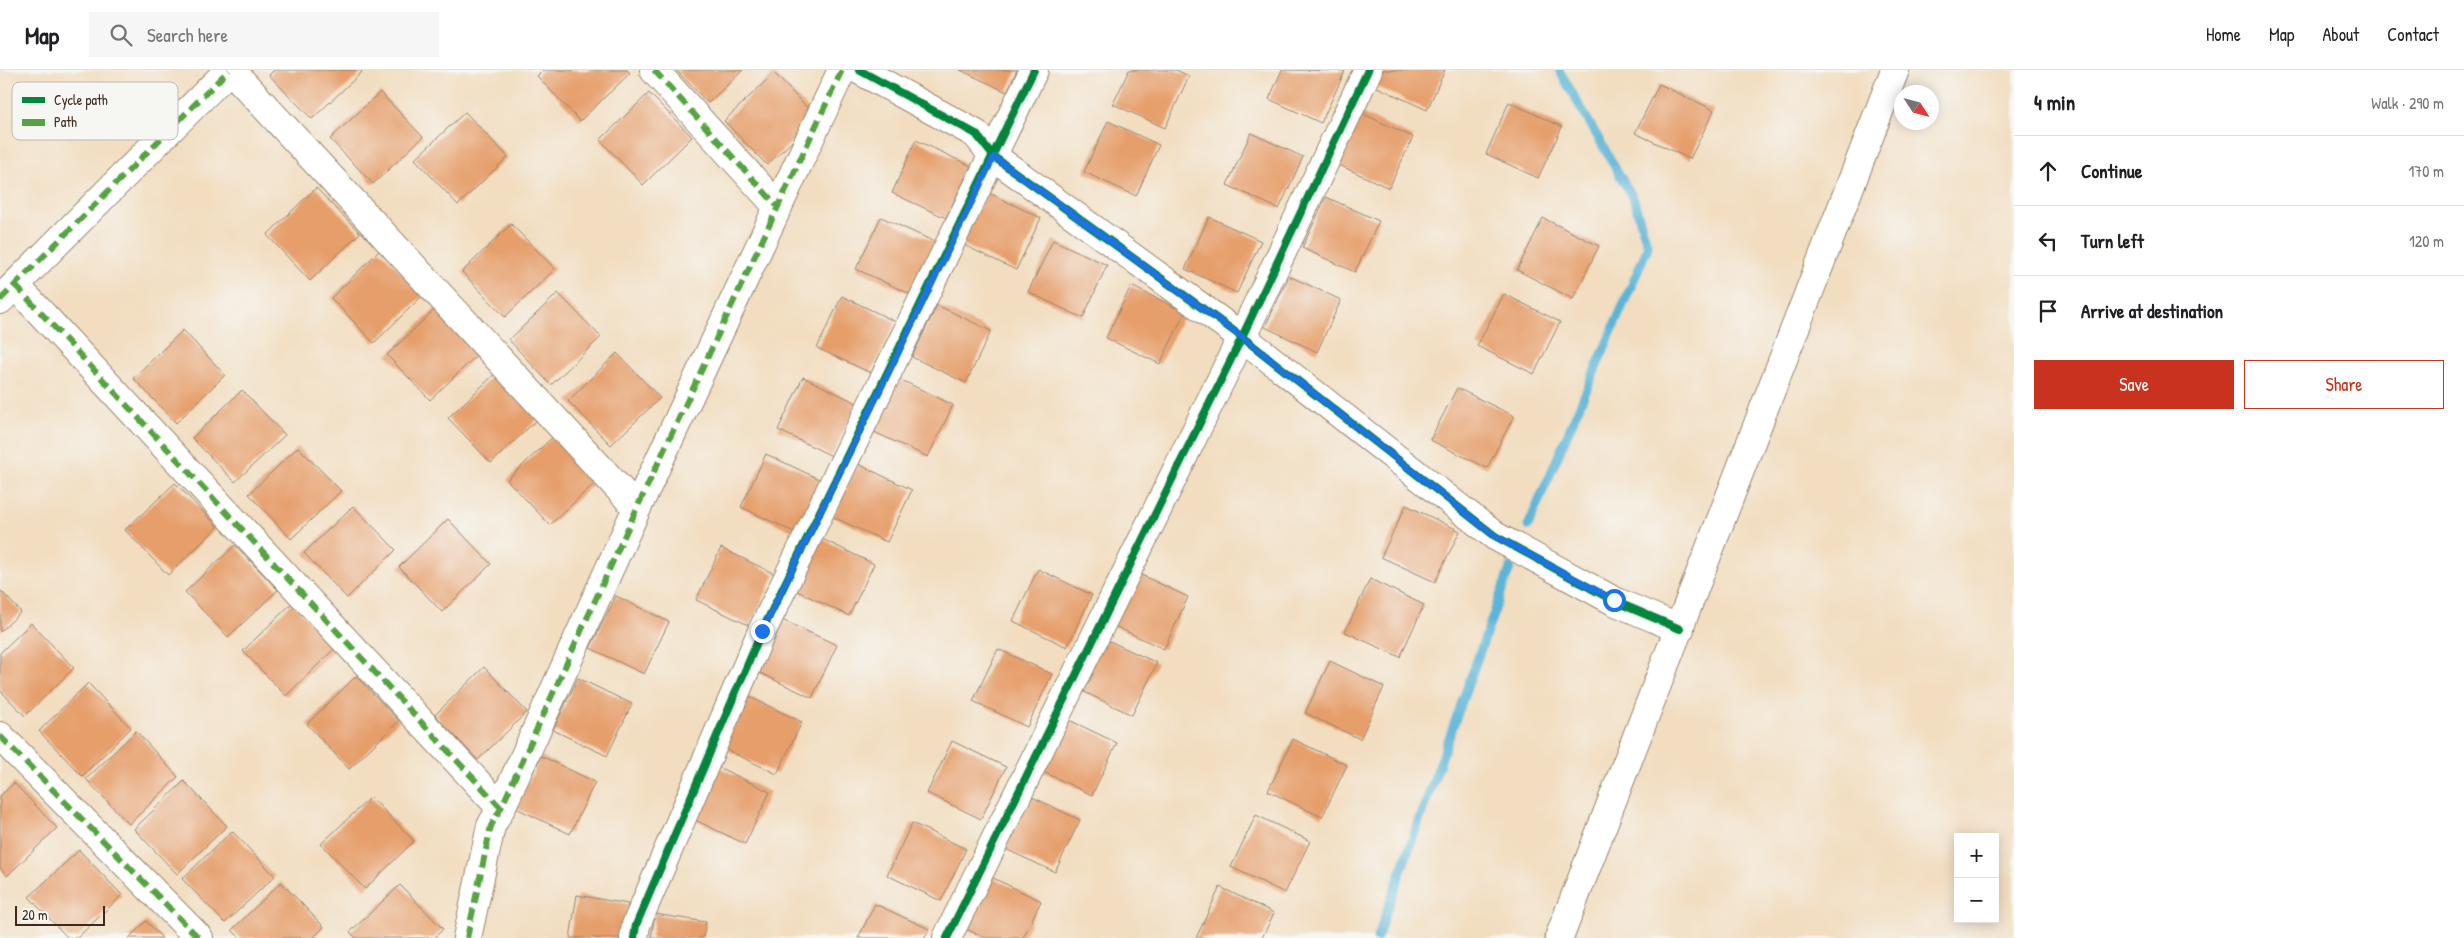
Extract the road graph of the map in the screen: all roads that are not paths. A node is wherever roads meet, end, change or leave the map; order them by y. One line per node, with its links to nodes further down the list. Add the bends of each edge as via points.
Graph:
1 (230, 70): 8 (street); 14 (street)
2 (654, 70): 11 (street)
3 (842, 70): 11 (street)
4 (859, 70): 10 (street, via 976,134)
5 (1034, 70): 10 (street)
6 (1368, 70): 13 (street)
7 (1894, 70): 15 (street)
8 (178, 122)
9 (160, 140): 12 (street)
10 (994, 157): 13 (street); 20 (street, via 762,631 636,926)
11 (778, 207): 14 (street)
12 (8, 292): 17 (street)
13 (1242, 337): 15 (street, via 1495,536 1614,600); 21 (street)
14 (637, 508): 17 (street)
15 (1680, 629): 22 (street)
16 (0, 736): 18 (street)
17 (501, 808): 19 (street, via 491,826)
18 (199, 938)
19 (467, 938)
20 (634, 938)
21 (947, 938)
22 (1559, 938)

